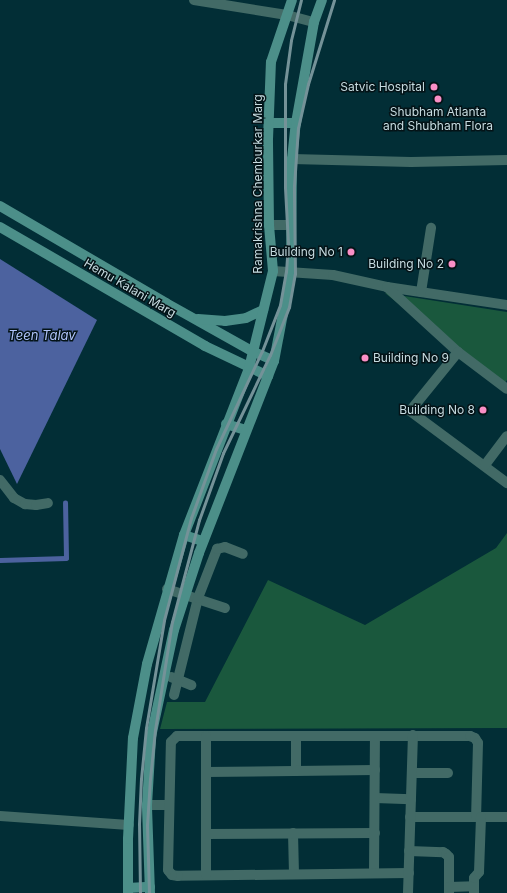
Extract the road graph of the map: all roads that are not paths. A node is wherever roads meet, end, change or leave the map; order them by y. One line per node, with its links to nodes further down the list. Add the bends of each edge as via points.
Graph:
1 (194, 0): 4 (street)
2 (292, 0): 4 (main road, Ramakrishna Chemburkar Marg)
3 (322, 0): 5 (main road)
4 (286, 14): 5 (street); 6 (main road, Ramakrishna Chemburkar Marg, via 271,62)
5 (314, 22): 7 (main road)
6 (269, 123): 7 (main road); 11 (main road, Ramakrishna Chemburkar Marg)
7 (296, 123): 8 (main road)
8 (292, 159): 9 (street, via 411,162); 12 (main road)
9 (507, 160)
10 (0, 206): 21 (main road)
11 (269, 225): 12 (street); 15 (main road, Ramakrishna Chemburkar Marg)
12 (291, 225): 16 (main road)
13 (0, 227): 25 (main road, Hemu Kalani Marg, via 205,346)
14 (431, 228): 18 (street)
15 (273, 271): 16 (street); 20 (main road, Ramakrishna Chemburkar Marg)
16 (291, 272): 17 (street, via 334,276); 24 (main road)
17 (387, 287): 18 (street); 23 (street)
18 (421, 292): 19 (street)
19 (507, 303)
20 (263, 310): 21 (main road, via 246,318 225,321); 22 (main road, Ramakrishna Chemburkar Marg)
21 (194, 319): 22 (main road)
22 (252, 351): 24 (main road); 25 (main road, Ramakrishna Chemburkar Marg)
23 (458, 352): 27 (street); 31 (street, via 410,411)
24 (274, 361): 26 (main road)
25 (249, 368): 26 (main road, Hemu Kalani Marg); 28 (main road, Ramakrishna Chemburkar Marg)
26 (268, 376): 29 (main road)
27 (507, 389)
28 (226, 424): 29 (main road); 35 (main road, Ramakrishna Chemburkar Marg)
29 (246, 430): 36 (main road)
30 (507, 436): 31 (street)
31 (485, 465): 33 (street)
32 (0, 480): 34 (street, via 14,498 25,504)
33 (507, 483)
34 (48, 503)
35 (184, 534): 36 (main road); 38 (main road, Ramakrishna Chemburkar Marg)
36 (203, 541): 39 (main road)
37 (243, 554): 40 (street, via 225,547 217,549)
38 (167, 589): 39 (street); 42 (main road, Ramakrishna Chemburkar Marg)
39 (185, 595): 40 (street); 43 (main road)
40 (198, 598): 41 (street); 44 (street)
41 (225, 608)
42 (148, 664): 43 (main road); 47 (main road, Ramakrishna Chemburkar Marg)
43 (164, 672): 44 (street); 48 (main road)
44 (176, 680): 45 (street); 46 (street)
45 (191, 685)
46 (174, 695)
47 (137, 714): 48 (main road); 66 (main road, Ramakrishna Chemburkar Marg, via 133,738)
48 (155, 716): 61 (main road, via 151,737)
49 (413, 735): 52 (street); 56 (street); 64 (street, via 476,738)
50 (206, 736): 51 (street); 55 (street); 60 (street, via 177,736 171,742)
51 (296, 736): 52 (street); 54 (street)
52 (375, 736): 53 (street)
53 (375, 770): 54 (street); 58 (street)
54 (296, 771): 55 (street)
55 (206, 772): 69 (street)
56 (412, 773): 57 (street); 59 (street)
57 (448, 773)
58 (375, 798): 59 (street); 68 (street)
59 (411, 799): 63 (street)
60 (169, 805): 61 (street); 74 (street, via 168,870 172,875 178,876)
61 (147, 806): 77 (main road)
62 (0, 816): 66 (street)
63 (410, 817): 64 (street); 70 (street)
64 (478, 817): 65 (street); 75 (street, via 479,872 474,878)
65 (507, 817)
66 (129, 825): 76 (main road, Ramakrishna Chemburkar Marg)
67 (293, 833): 68 (street); 69 (street); 73 (street)
68 (374, 833): 71 (street)
69 (206, 834): 74 (street)
70 (409, 851): 72 (street); 78 (street, via 446,854 449,857)
71 (374, 873): 72 (street); 73 (street)
72 (409, 873): 79 (street)
73 (294, 874): 74 (street)
74 (206, 875)
75 (474, 889): 78 (street)
76 (128, 890): 77 (main road)
77 (150, 890)
78 (449, 890)
79 (408, 893)

